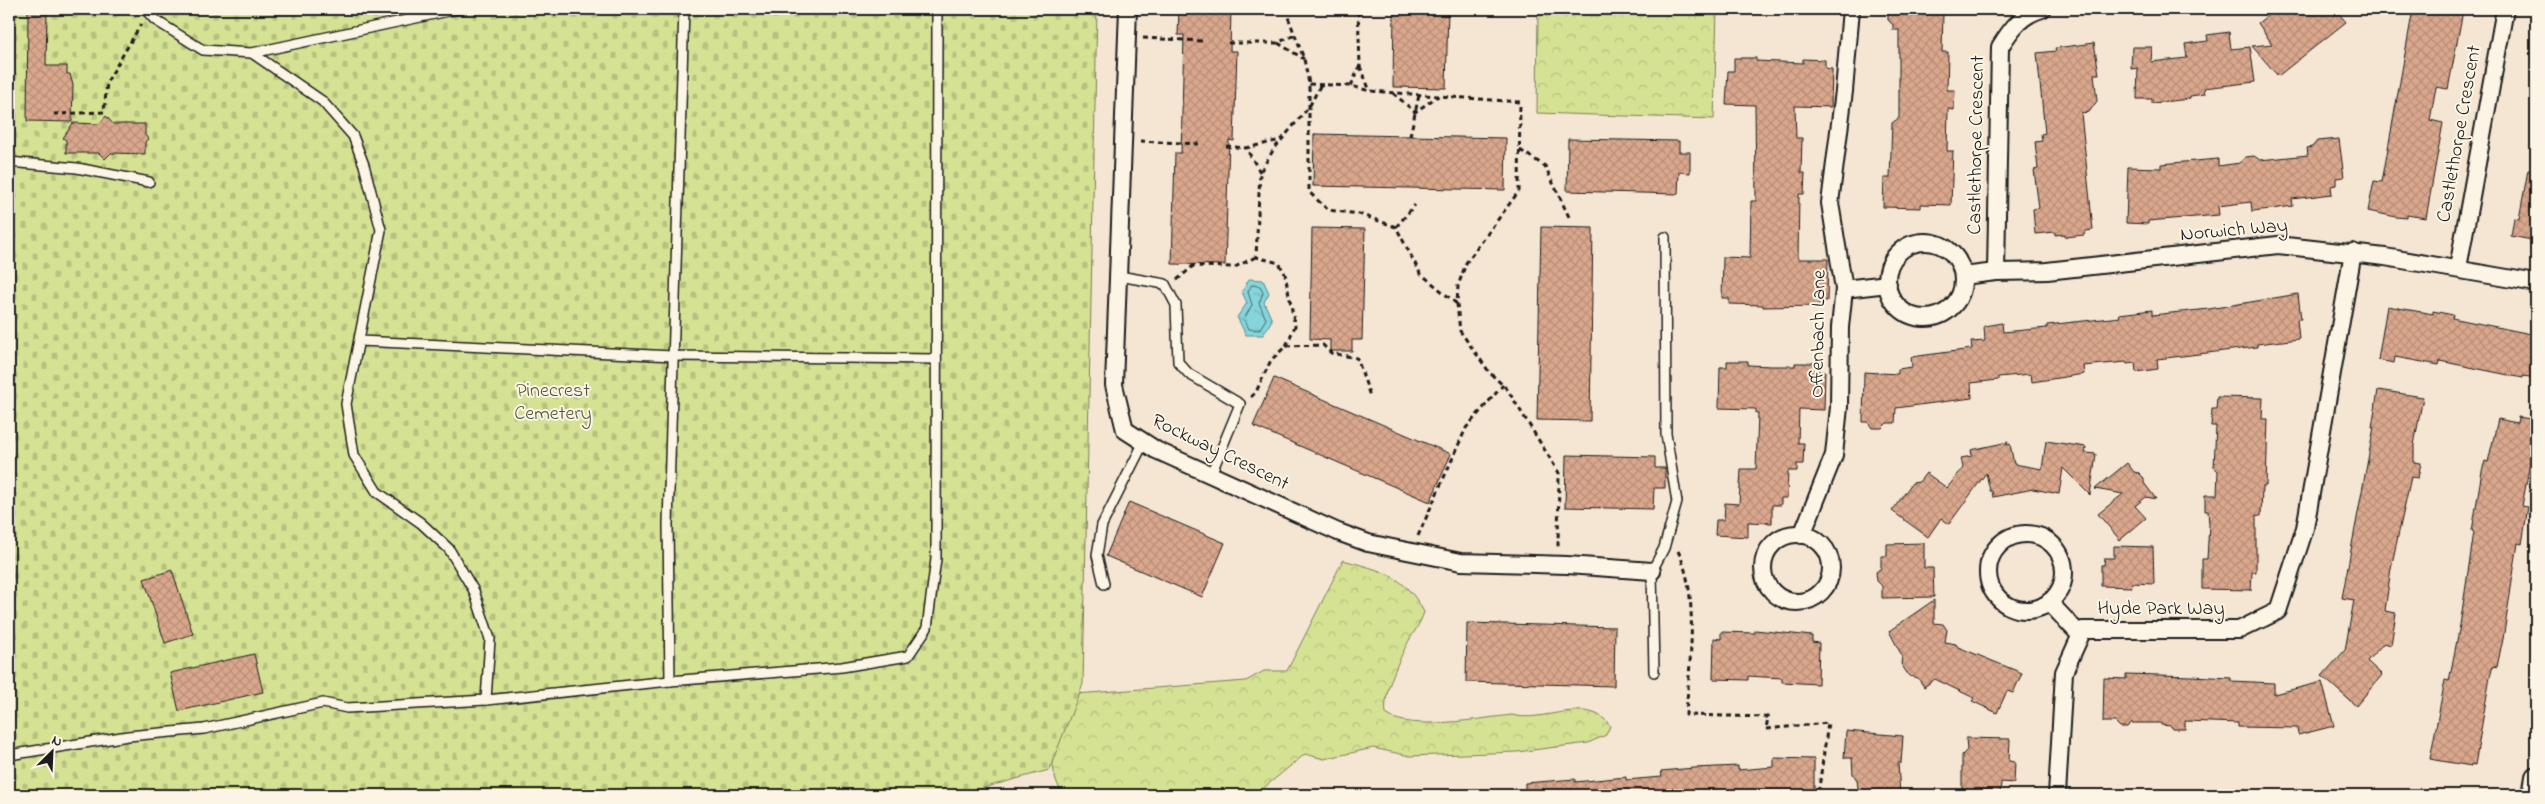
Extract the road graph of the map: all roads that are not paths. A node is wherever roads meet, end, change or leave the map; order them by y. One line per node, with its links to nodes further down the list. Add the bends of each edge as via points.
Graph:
1 (458, 9): 9 (lane)
2 (684, 9): 22 (lane)
3 (937, 9): 23 (lane)
4 (1128, 9): 16 (street, Rockway Crescent)
5 (1851, 9): 20 (street, Offenbach Lane, via 1830,203)
6 (2042, 9): 15 (street, Castlethorpe Crescent, via 2029,13 2013,26 2000,47)
7 (2505, 9): 14 (street, Castlethorpe Crescent)
8 (146, 11): 9 (lane, via 203,50)
9 (252, 53): 21 (lane, via 322,101 353,136 364,165 381,230)
10 (9, 162): 11 (lane, via 77,168)
11 (149, 182)
12 (1664, 237): 27 (lane, via 1666,434 1677,502 1664,548)
13 (2353, 252): 14 (street, Norwich Way); 15 (street, Norwich Way, via 2278,245 2047,271); 30 (street, Hyde Park Way, via 2305,528 2278,611 2238,630 2083,630)
14 (2458, 268): 18 (street, Norwich Way)
15 (1996, 272): 17 (street, Norwich Way)
16 (1119, 276): 24 (street, Rockway Crescent, via 1114,385 1125,430); 25 (lane, via 1165,284 1176,305 1178,362 1190,374 1240,404)
17 (1963, 276): 19 (street, via 1957,301 1936,316 1910,314 1899,307 1891,297); 19 (street, via 1953,254 1933,243 1921,242 1910,245 1896,256 1888,272)
18 (2536, 283)
19 (1888, 284): 20 (street)
20 (1844, 289): 26 (street, Offenbach Lane, via 1834,456)
21 (360, 341): 22 (lane); 33 (lane, via 346,404 354,455 377,492 421,523 449,549 474,591 490,639)
22 (673, 356): 23 (lane); 32 (lane, via 668,524)
23 (936, 359): 32 (lane, via 936,559 926,628 908,656 842,667)
24 (1144, 442): 25 (street, Rockway Crescent); 28 (lane, via 1102,525 1097,554)
25 (1211, 474): 27 (street, Rockway Crescent, via 1368,543 1461,562)
26 (1802, 535): 26 (street, via 1781,538 1772,545 1764,565 1764,576 1772,590 1785,600 1795,602 1817,596 1825,588 1831,572 1829,555 1822,545)
27 (1652, 571): 31 (lane)
28 (1104, 584)
29 (2048, 602): 29 (street, via 2059,591 2064,566 2051,543 2040,536 2027,534 2002,542 1988,564 1988,577 1996,595 2011,607 2024,610); 30 (street)
30 (2080, 635): 36 (street, Hyde Park Way, via 2064,672)
31 (1654, 672)
32 (670, 680): 33 (lane)
33 (486, 700): 34 (lane, via 347,708 323,703 204,729 128,736)
34 (9, 755)
35 (2536, 777): 37 (street)
36 (2057, 795)
37 (2533, 795)

